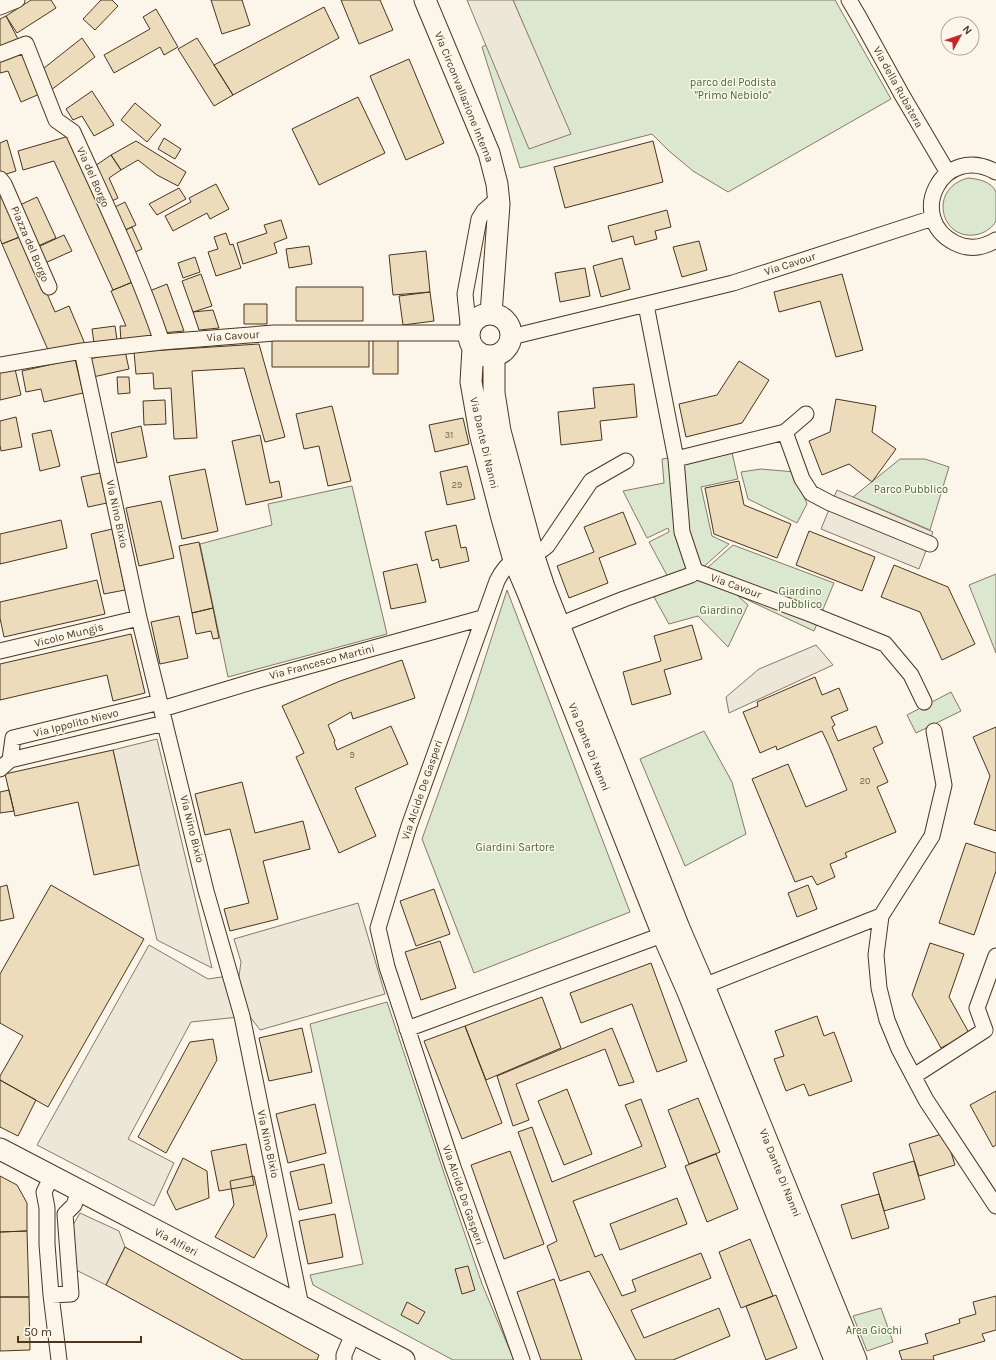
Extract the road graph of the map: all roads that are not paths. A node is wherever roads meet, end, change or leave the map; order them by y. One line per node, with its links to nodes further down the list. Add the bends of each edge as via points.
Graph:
1 (425, 0): 4 (street, Via Circonvallazione Interna)
2 (849, 0): 6 (street, Via della Rubatera)
3 (0, 54): 15 (street, Via del Borgo, via 26,44 56,120 73,132 145,294)
4 (489, 153): 8 (street, Via Circonvallazione Interna); 13 (street, via 504,170 513,194)
5 (996, 172): 6 (street, via 974,164)
6 (948, 173): 9 (street, via 939,182 934,193)
7 (0, 179): 11 (street, Piazza del Borgo)
8 (499, 198): 13 (street, Via Circonvallazione Interna); 14 (street, Via Dante Di Nanni, via 484,211 480,220 464,294)
9 (933, 218): 10 (street, via 939,230 949,240 961,246 974,248); 12 (street, Via Cavour, via 734,282)
10 (996, 240)
11 (49, 287)
12 (646, 305): 13 (street, Via Cavour); 21 (street, Via Cavour)
13 (502, 324): 14 (street, via 486,314 476,319 470,328); 17 (street, via 509,343 506,349)
14 (471, 341): 15 (street, Via Cavour, via 274,333); 17 (street, via 484,356); 24 (street, Via Dante Di Nanni, via 471,382 476,411 502,518)
15 (162, 342): 16 (street, Via Cavour)
16 (82, 351): 18 (street, Via Cavour); 26 (street, Via Nino Bixio)
17 (494, 356): 24 (street, Via Dante Di Nanni, via 494,394)
18 (0, 365)
19 (806, 414): 20 (street)
20 (786, 432): 21 (street); 23 (street, via 802,479 811,493)
21 (676, 459): 30 (street, Via Cavour, via 682,532 695,571 885,644 911,675)
22 (626, 461): 24 (street, via 591,481 547,546 541,552)
23 (930, 544)
24 (523, 557): 27 (street, Via Alcide De Gasperi, via 503,570 496,581); 28 (street, Via Dante Di Nanni); 35 (street, Via Dante Di Nanni, via 528,593)
25 (691, 575): 28 (street)
26 (139, 616): 29 (street, Vicolo Mungis); 31 (street, Via Nino Bixio)
27 (482, 618): 31 (street, Via Francesco Martini, via 258,680); 38 (street, Via Alcide De Gasperi, via 409,826 378,928)
28 (559, 625): 35 (street, Via Dante Di Nanni)
29 (0, 652)
30 (924, 702)
31 (162, 711): 33 (street, Via Ippolito Nievo); 33 (street, Via Ippolito Nievo, via 13,738); 47 (street, Via Nino Bixio, via 206,890 242,1016)
32 (934, 731): 34 (street, via 944,785 932,836)
33 (5, 764)
34 (881, 916): 37 (street); 39 (street, via 876,955 878,988 887,1020)
35 (671, 931): 37 (street, Via Dante Di Nanni); 38 (street)
36 (996, 956): 39 (street, via 977,1008 985,1030)
37 (696, 989): 53 (street, Via Dante Di Nanni); 54 (street, Via Dante Di Nanni)
38 (407, 1029): 52 (street, Via Alcide De Gasperi, via 455,1175)
39 (914, 1076): 43 (street, via 926,1100)
40 (0, 1149): 41 (street, Via Alfieri)
41 (52, 1176): 42 (street, Via Alfieri); 44 (street, via 44,1192)
42 (79, 1191): 45 (street, via 74,1204); 47 (street, Via Alfieri)
43 (996, 1206)
44 (47, 1208): 45 (street, via 54,1214); 46 (street)
45 (65, 1214): 46 (street, via 71,1294)
46 (51, 1295): 50 (street)
47 (301, 1306): 48 (street, Via Alfieri)
48 (353, 1334): 49 (street, Via Alfieri); 51 (street)
49 (392, 1357)
50 (59, 1360)
51 (344, 1360)
52 (522, 1360)
53 (835, 1360)
54 (856, 1360)

